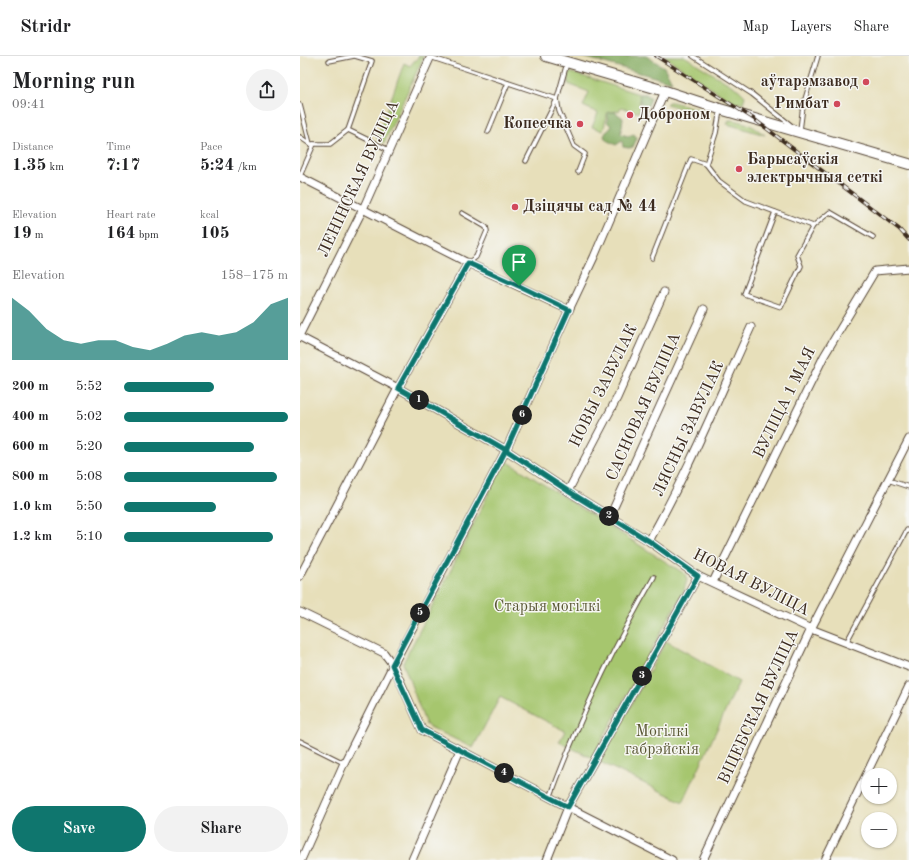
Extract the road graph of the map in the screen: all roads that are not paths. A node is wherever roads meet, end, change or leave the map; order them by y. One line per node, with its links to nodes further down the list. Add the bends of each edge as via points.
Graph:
1 (354, 56): 7 (lane); 13 (lane, via 372,61)
2 (431, 56): 8 (lane); 18 (street, ЛЕНІНСКАЯ ВУЛІЦА)
3 (546, 56): 6 (main road)
4 (693, 56): 15 (lane, via 752,94)
5 (818, 56): 15 (lane, via 803,106)
6 (561, 59): 9 (main road); 10 (lane)
7 (329, 61)
8 (508, 83): 10 (lane); 14 (lane)
9 (665, 91): 12 (main road); 34 (street)
10 (557, 100): 19 (lane); 22 (lane, via 574,146 586,154)
11 (300, 104): 17 (lane)
12 (720, 109): 15 (main road); 20 (lane, via 716,133)
13 (348, 130): 17 (lane, via 330,144); 18 (lane)
14 (488, 132)
15 (800, 132): 21 (main road)
16 (300, 137): 17 (lane)
17 (312, 144): 23 (lane)
18 (389, 150): 24 (street, ЛЕНІНСКАЯ ВУЛІЦА)
19 (526, 161)
20 (706, 164): 25 (lane, via 719,181 746,201); 29 (lane, via 691,158)
21 (909, 164)
22 (578, 172)
23 (300, 177): 24 (street)
24 (363, 209): 30 (street); 36 (street, ЛЕНІНСКАЯ ВУЛІЦА)
25 (775, 212): 27 (lane); 27 (lane, via 744,294 781,307 801,266 797,255)
26 (462, 213): 30 (lane, via 486,227 487,231 476,257)
27 (813, 226): 28 (lane, via 830,212)
28 (873, 237)
29 (652, 258)
30 (468, 263): 34 (street); 38 (street)
31 (909, 268): 50 (street, ВУЛІЦА 1 МАЯ, via 875,271 824,356)
32 (664, 292): 43 (street, НОВЫ ЗАВУЛАК, via 616,398)
33 (704, 309): 44 (street, САСНОВАЯ ВУЛІЦА)
34 (569, 310): 40 (street)
35 (751, 327): 46 (street, ЛЯСНЫ ЗАВУЛАК, via 694,454)
36 (300, 334)
37 (300, 337): 38 (street, НОВАЯ ВУЛІЦА)
38 (398, 388): 40 (street, НОВАЯ ВУЛІЦА); 47 (street)
39 (909, 439): 41 (street, ВІЦЕБСКАЯ ВУЛІЦА)
40 (506, 450): 43 (street, НОВАЯ ВУЛІЦА); 54 (street)
41 (888, 480): 42 (lane); 52 (street, ВІЦЕБСКАЯ ВУЛІЦА)
42 (909, 487)
43 (568, 491): 44 (street, НОВАЯ ВУЛІЦА)
44 (610, 516): 46 (street, НОВАЯ ВУЛІЦА)
45 (909, 530): 53 (lane)
46 (649, 541): 48 (street, НОВАЯ ВУЛІЦА)
47 (300, 576)
48 (698, 576): 50 (street, НОВАЯ ВУЛІЦА); 61 (street)
49 (654, 578): 60 (lane, via 628,621 602,673)
50 (713, 582): 52 (street, НОВАЯ ВУЛІЦА)
51 (300, 612): 54 (street, via 384,653)
52 (811, 629): 53 (street, НОВАЯ ВУЛІЦА); 66 (street, ВІЦЕБСКАЯ ВУЛІЦА)
53 (846, 643): 55 (street, НОВАЯ ВУЛІЦА)
54 (392, 665): 58 (street, via 422,730); 59 (street)
55 (909, 667)
56 (909, 686): 67 (street)
57 (300, 741): 59 (lane)
58 (460, 750): 60 (street); 63 (street)
59 (344, 763): 62 (street)
60 (550, 798): 61 (street)
61 (568, 807): 64 (street); 65 (street)
62 (301, 860)
63 (412, 860)
64 (547, 860)
65 (672, 860)
66 (703, 860)
67 (825, 860)

